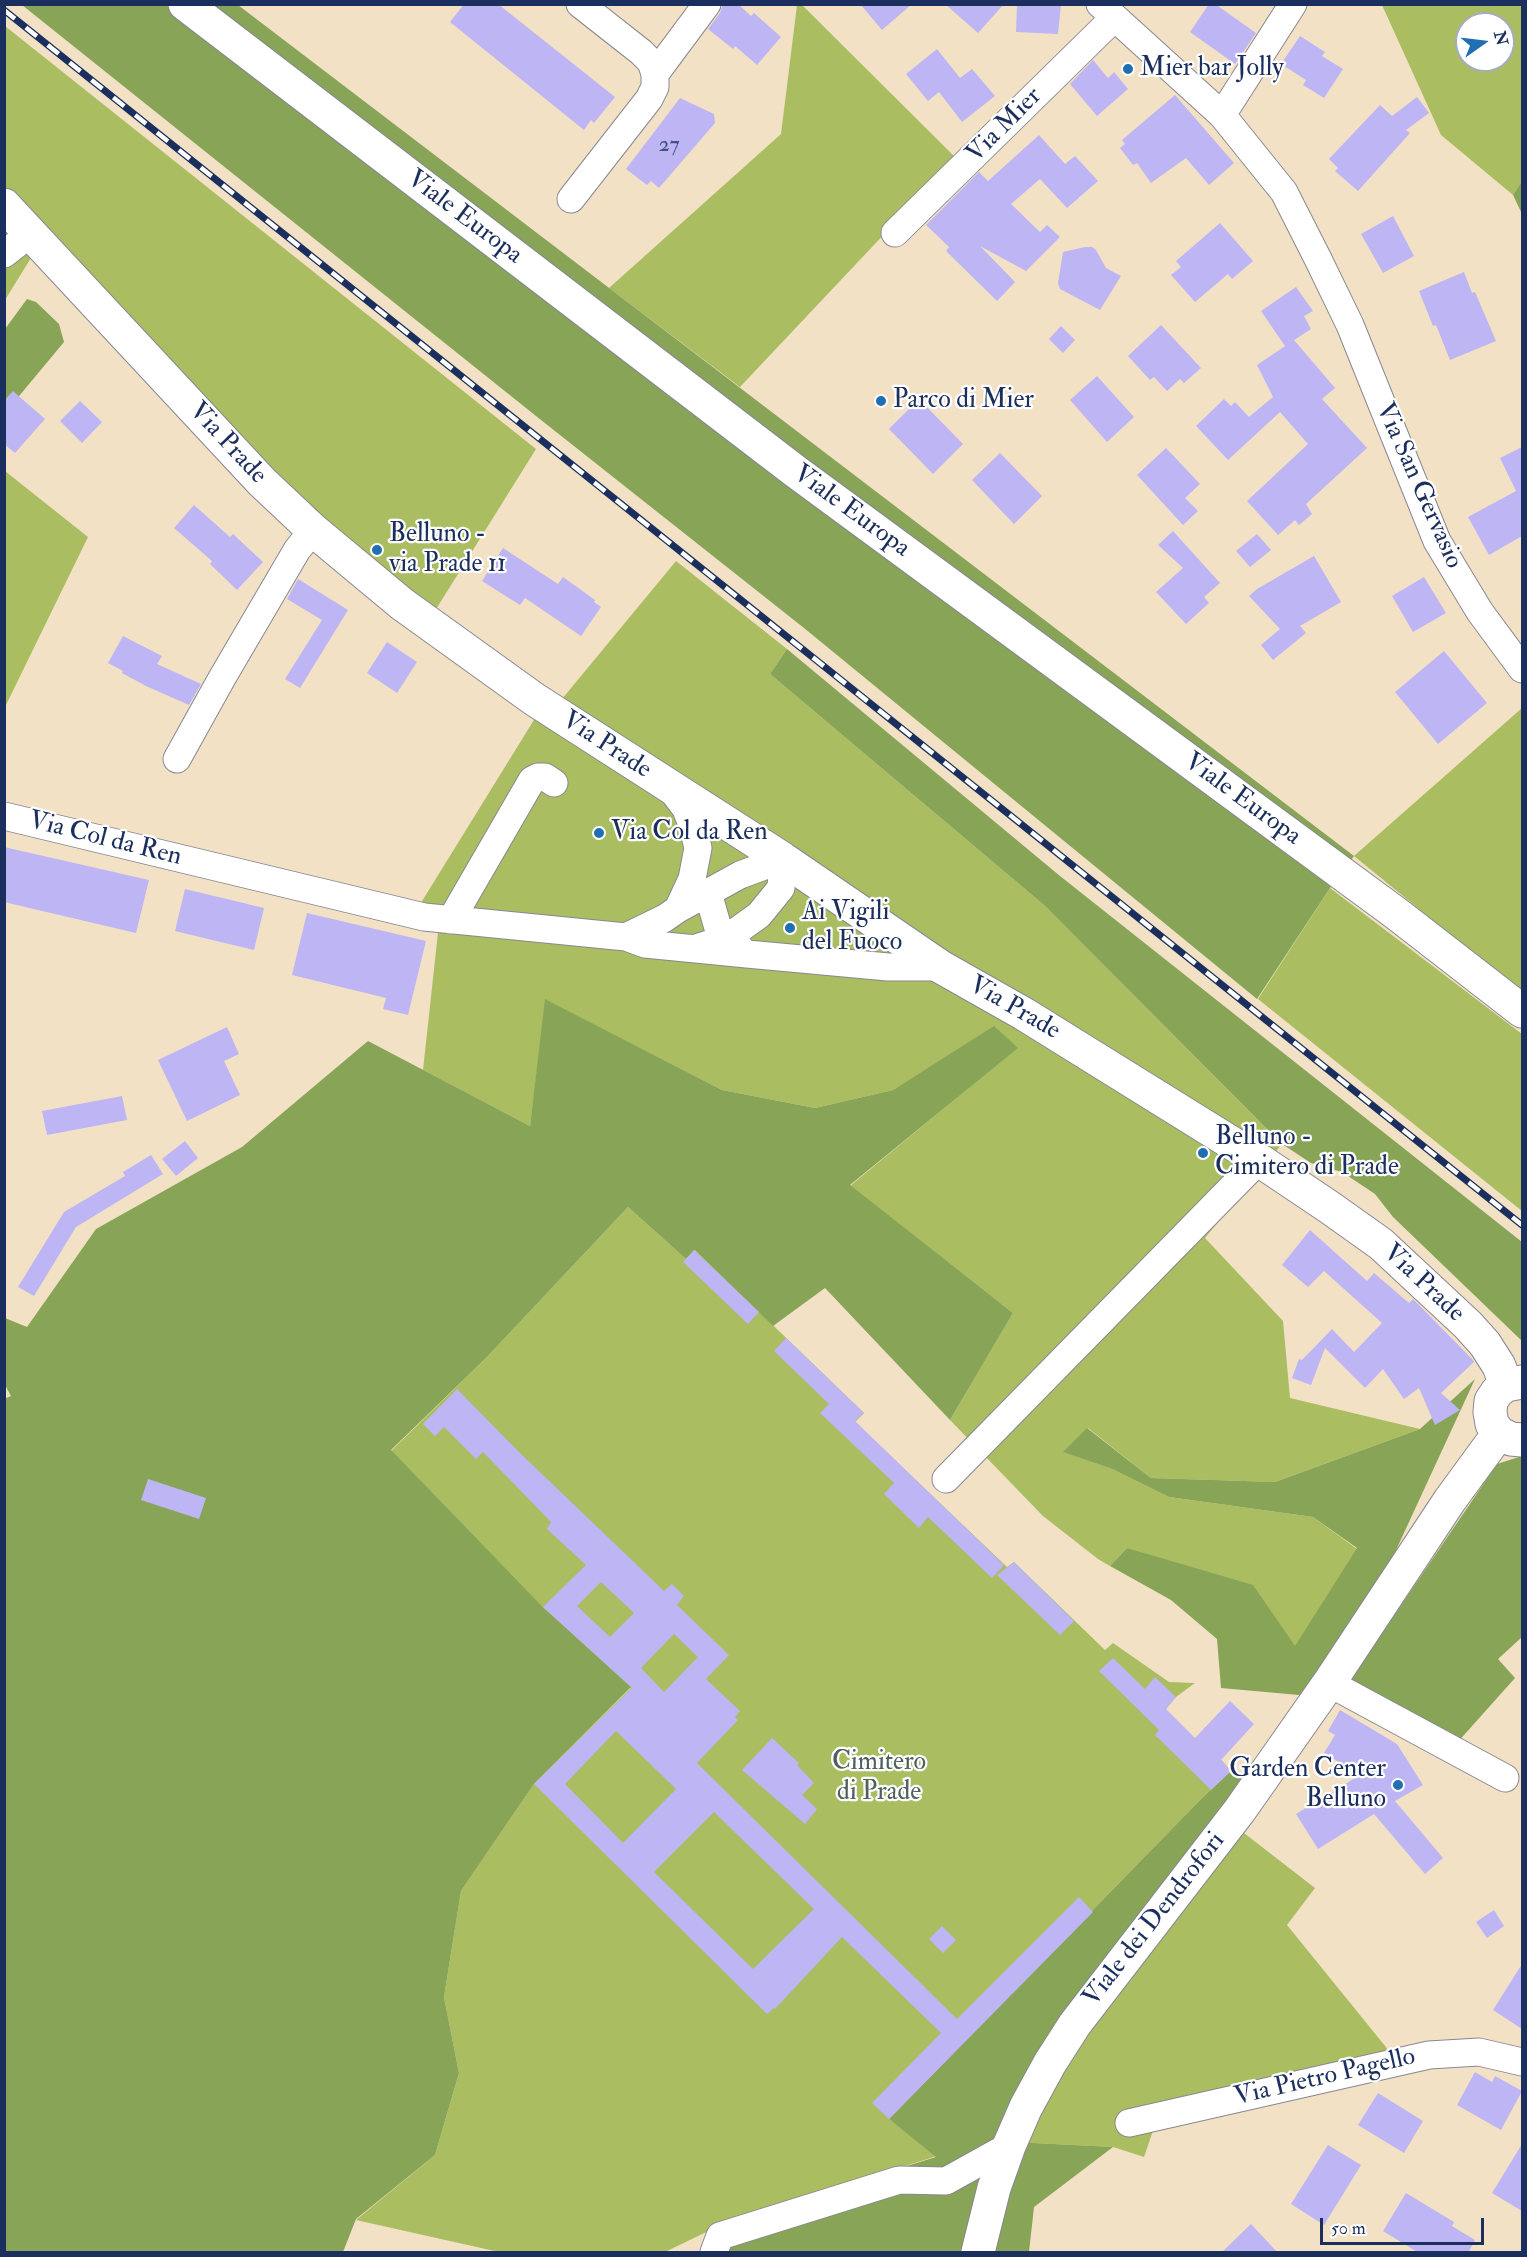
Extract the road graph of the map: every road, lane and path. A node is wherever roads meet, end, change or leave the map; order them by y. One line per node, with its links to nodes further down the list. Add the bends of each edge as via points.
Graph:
1 (185, 4): 27 (main road, Viale Europa, via 795,471 1397,914)
2 (580, 4): 6 (street, via 641,52 651,62)
3 (707, 4): 6 (street)
4 (1293, 4): 7 (street)
5 (1107, 11): 7 (street, Via Mier); 11 (street, Via Mier)
6 (655, 74): 8 (street, via 655,87 649,99)
7 (1222, 115): 13 (street, Via Mier, via 1284,192)
8 (572, 199)
9 (4, 206): 10 (main road, Via Prade)
10 (32, 233): 12 (street); 14 (main road, Via Prade, via 255,474)
11 (896, 233)
12 (4, 254)
13 (1350, 325): 15 (street, Via San Gervasio, via 1437,541 1479,612)
14 (313, 530): 16 (street, via 297,550); 18 (main road, Via Prade, via 402,603 534,699)
15 (1522, 669)
16 (177, 759)
17 (554, 783): 23 (street, via 545,777 532,780)
18 (668, 786): 20 (main road, Via Prade); 22 (street, via 686,809 698,848 692,879)
19 (4, 816): 23 (street, Via Col da Ren, via 424,917)
20 (783, 859): 21 (street, Via Col da Ren, via 740,875); 25 (street, via 781,888); 26 (main road, Via Prade)
21 (708, 893): 22 (street, Via Col da Ren); 25 (street, via 718,928)
22 (678, 909): 24 (street, Via Col da Ren)
23 (451, 920): 24 (street, Via Col da Ren)
24 (626, 937): 25 (street, Via Col da Ren, via 645,944)
25 (737, 946): 26 (street, Via Col da Ren, via 888,968)
26 (941, 967): 28 (main road, Via Prade)
27 (1522, 1011)
28 (1259, 1160): 29 (main road, Via Prade, via 1381,1244 1485,1344); 31 (street)
29 (1514, 1384): 30 (main road, via 1497,1392 1490,1412 1492,1424)
30 (1511, 1436): 32 (main road, Viale dei Dendrofori, via 1450,1500)
31 (946, 1479)
32 (1329, 1683): 33 (street); 36 (main road, Viale dei Dendrofori, via 1240,1810 1075,2024 1050,2063)
33 (1505, 1778)
34 (1522, 2062): 35 (street, Via Pietro Pagello, via 1479,2052 1429,2055)
35 (1129, 2123)
36 (1009, 2146): 37 (street, via 946,2181 899,2180 720,2236); 38 (main road, Viale dei Dendrofori)
37 (714, 2253)
38 (978, 2253)

